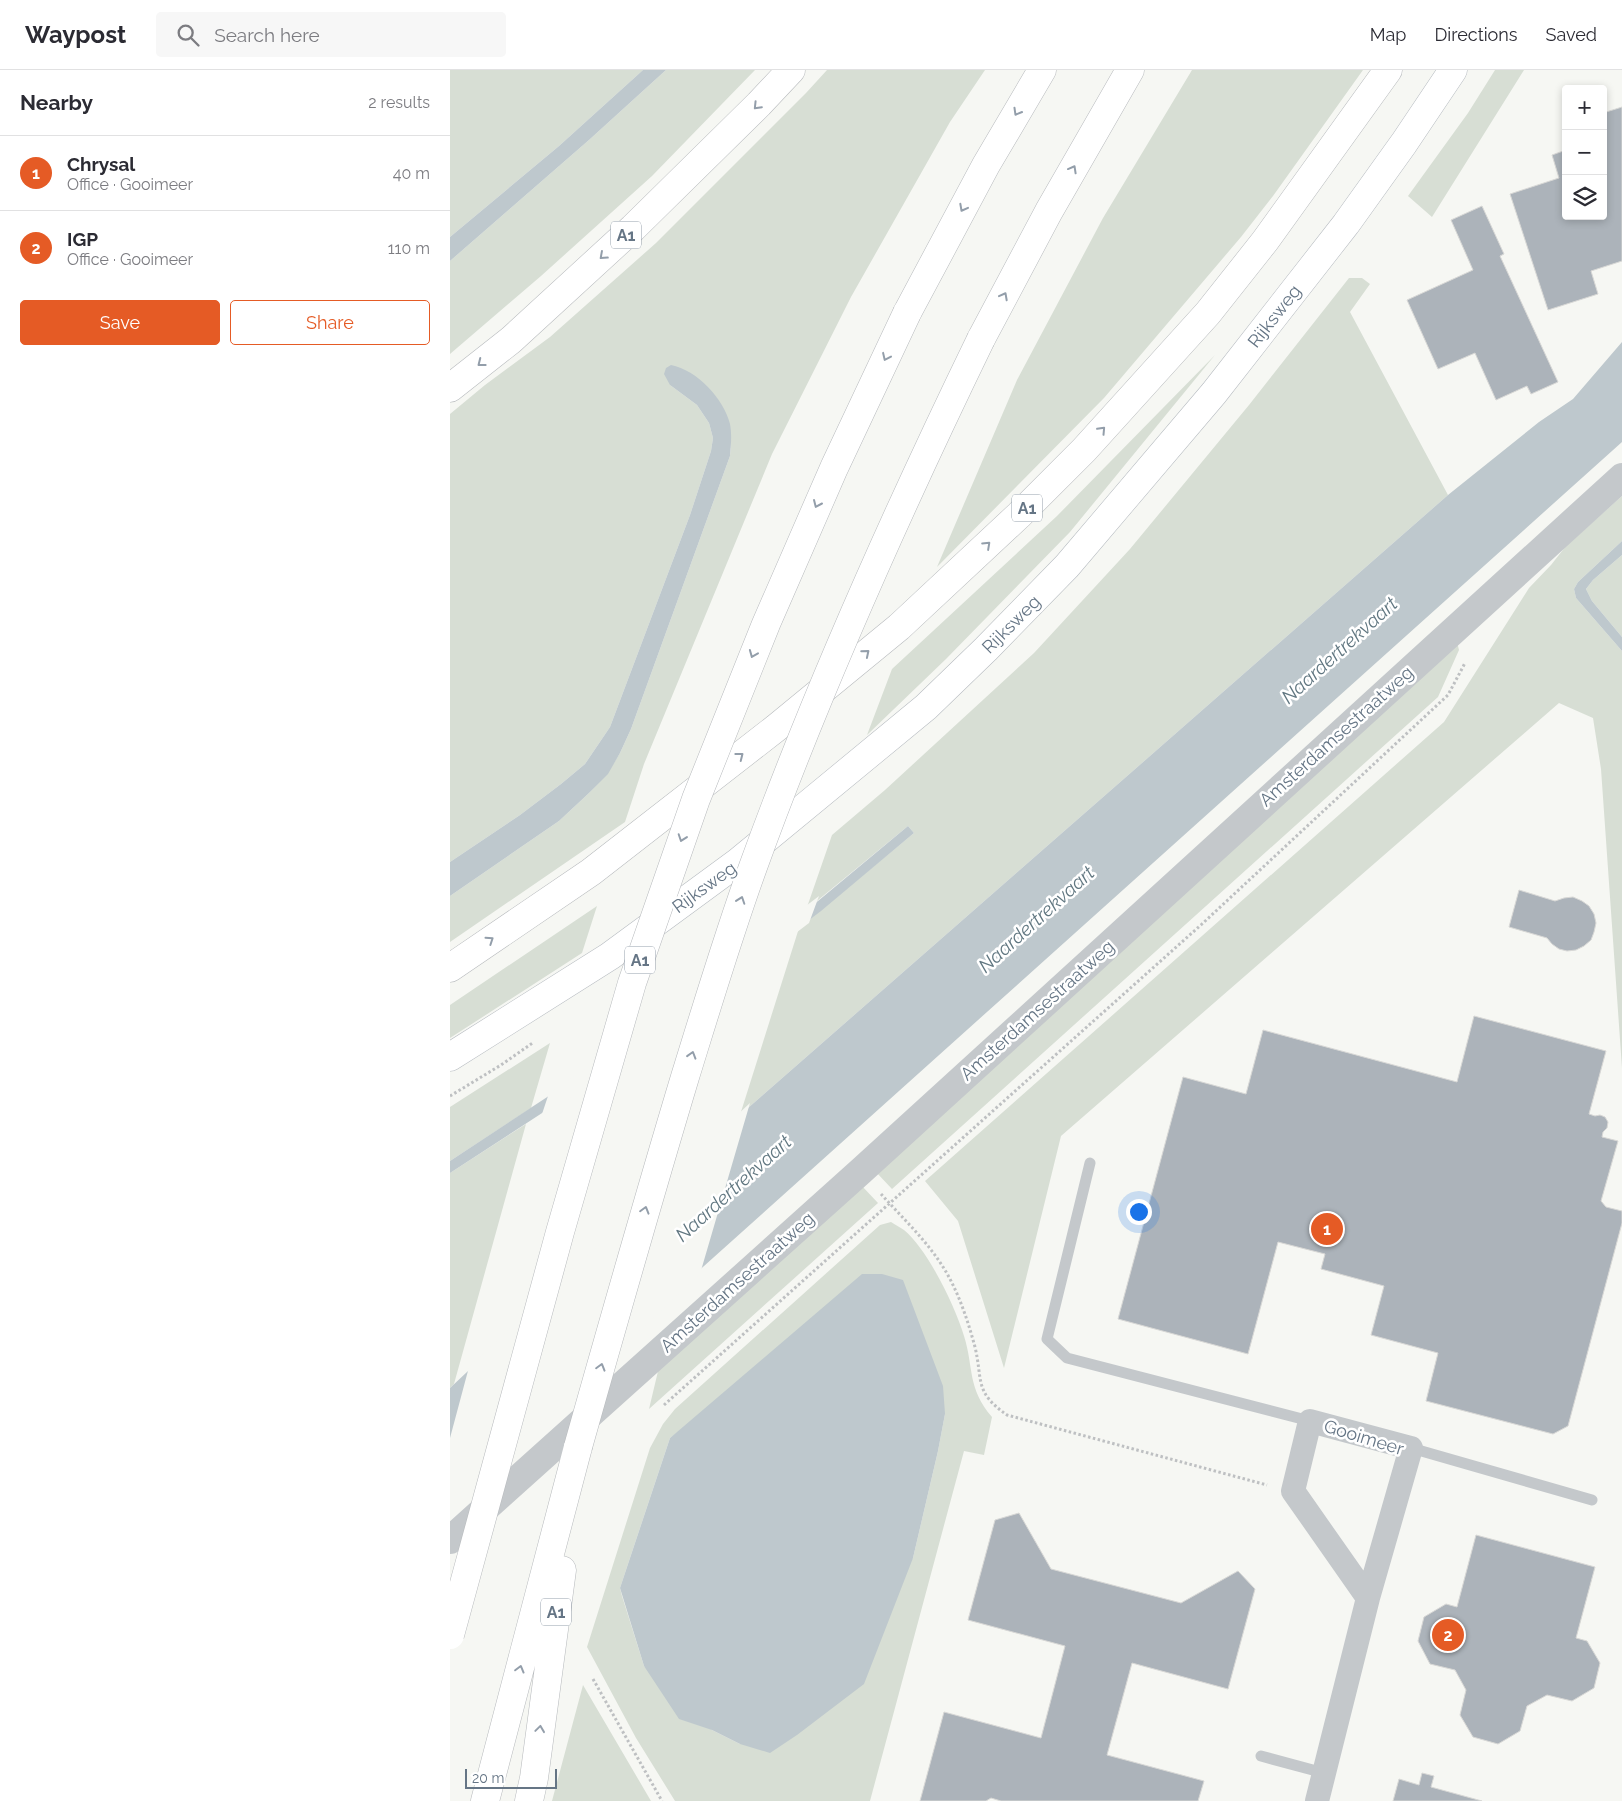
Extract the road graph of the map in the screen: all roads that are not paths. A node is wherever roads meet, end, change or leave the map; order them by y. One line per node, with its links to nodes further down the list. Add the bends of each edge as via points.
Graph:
1 (790, 70): 6 (main road, A1, one-way to 6, via 633,228 511,340)
2 (1042, 70): 17 (main road, A1, one-way to 17, bridge, via 986,165 907,313 766,624 696,799 632,983)
3 (1130, 70): 12 (main road, A1, one-way to 3, bridge, via 658,1165 722,956 794,755 878,558 981,339 1071,171)
4 (1388, 70): 8 (main road, A1, one-way to 4, via 591,872 760,740 899,626 1019,515 1208,313 1265,241)
5 (1453, 70): 9 (main road, Rijksweg, via 1346,224 1214,393 1067,566 986,649 926,707 738,862 610,956)
6 (450, 388)
7 (1622, 477): 15 (street, Amsterdamsestraatweg)
8 (450, 968)
9 (450, 1057)
10 (1090, 1163): 11 (lane, via 1047,1338 1067,1358)
11 (1310, 1420): 13 (street, Gooimeer); 16 (street, Gooimeer, via 1293,1492)
12 (578, 1447): 20 (main road, A1, one-way to 12); 21 (main road, A1, one-way to 12)
13 (1412, 1448): 14 (lane); 16 (street, Gooimeer)
14 (1592, 1500)
15 (450, 1540)
16 (1368, 1598): 19 (street, Gooimeer)
17 (450, 1635)
18 (1261, 1756): 19 (lane)
19 (1324, 1773): 22 (street, Gooimeer)
20 (531, 1789)
21 (485, 1801)
22 (1317, 1801)

